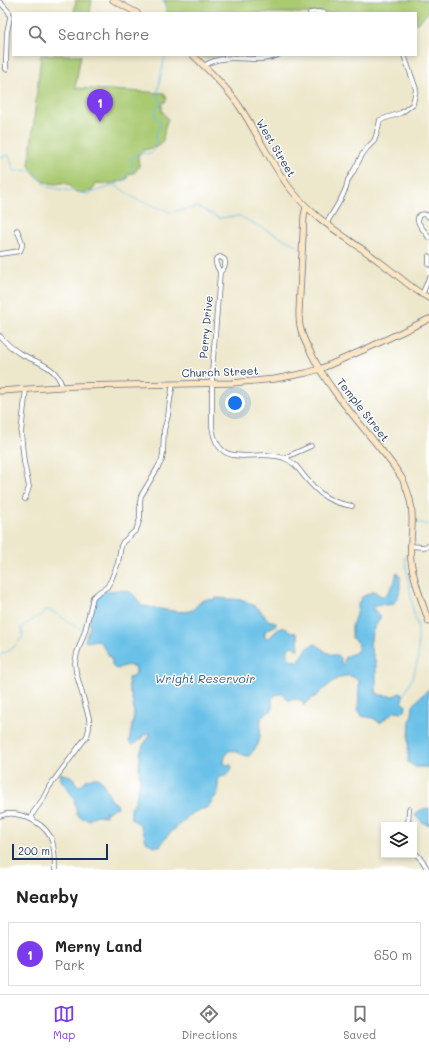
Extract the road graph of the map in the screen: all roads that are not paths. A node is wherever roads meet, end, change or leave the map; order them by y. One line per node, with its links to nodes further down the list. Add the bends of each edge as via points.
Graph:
1 (113, 0): 3 (main road)
2 (0, 2): 8 (street, via 9,12 10,18)
3 (135, 12)
4 (193, 56): 7 (main road, West Street)
5 (275, 56): 7 (street, via 220,59 210,61)
6 (404, 56): 11 (street, via 416,89 413,104 401,113 380,120 374,141 362,155)
7 (204, 66): 9 (main road, West Street, via 233,97 274,166)
8 (6, 69)
9 (306, 207): 11 (main road, West Street); 23 (main road, Temple Street, via 299,322 304,339)
10 (429, 217): 13 (street, via 425,214 418,217)
11 (326, 224): 19 (main road, West Street, via 379,260)
12 (17, 230): 14 (street, via 23,244 20,251)
13 (429, 238)
14 (0, 254)
15 (429, 256): 16 (street)
16 (429, 265)
17 (220, 272): 25 (street, Perry Drive)
18 (429, 278): 19 (street)
19 (422, 294): 20 (main road, West Street)
20 (429, 298)
21 (429, 319): 23 (main road, Church Street)
22 (0, 336): 26 (street, via 10,347 54,372)
23 (320, 369): 25 (main road, Church Street, via 275,379); 33 (main road, Temple Street, via 404,482 412,507)
24 (173, 384): 25 (main road, Church Street); 26 (main road, Church Street); 38 (street, via 164,430 162,460 141,496 138,525 121,546 111,580 107,587 93,597 77,653 75,666 89,718 88,733 34,812)
25 (212, 384): 30 (street, Perry Drive, via 213,433 220,447 226,453 236,456 268,455)
26 (62, 387): 27 (main road, Church Street)
27 (26, 389): 28 (main road, Church Street); 31 (street, via 21,433 29,487)
28 (0, 391)
29 (311, 446): 30 (street)
30 (284, 458): 32 (street, via 296,465 311,484 327,498 338,504)
31 (25, 499)
32 (352, 506)
33 (410, 546): 34 (street); 35 (main road, Temple Street, via 414,577)
34 (429, 546)
35 (429, 622)
36 (409, 809): 39 (street)
37 (0, 816): 38 (street, via 14,814)
38 (34, 822): 41 (street, via 50,836)
39 (408, 822)
40 (417, 855): 42 (street)
41 (55, 870)
42 (428, 870)

